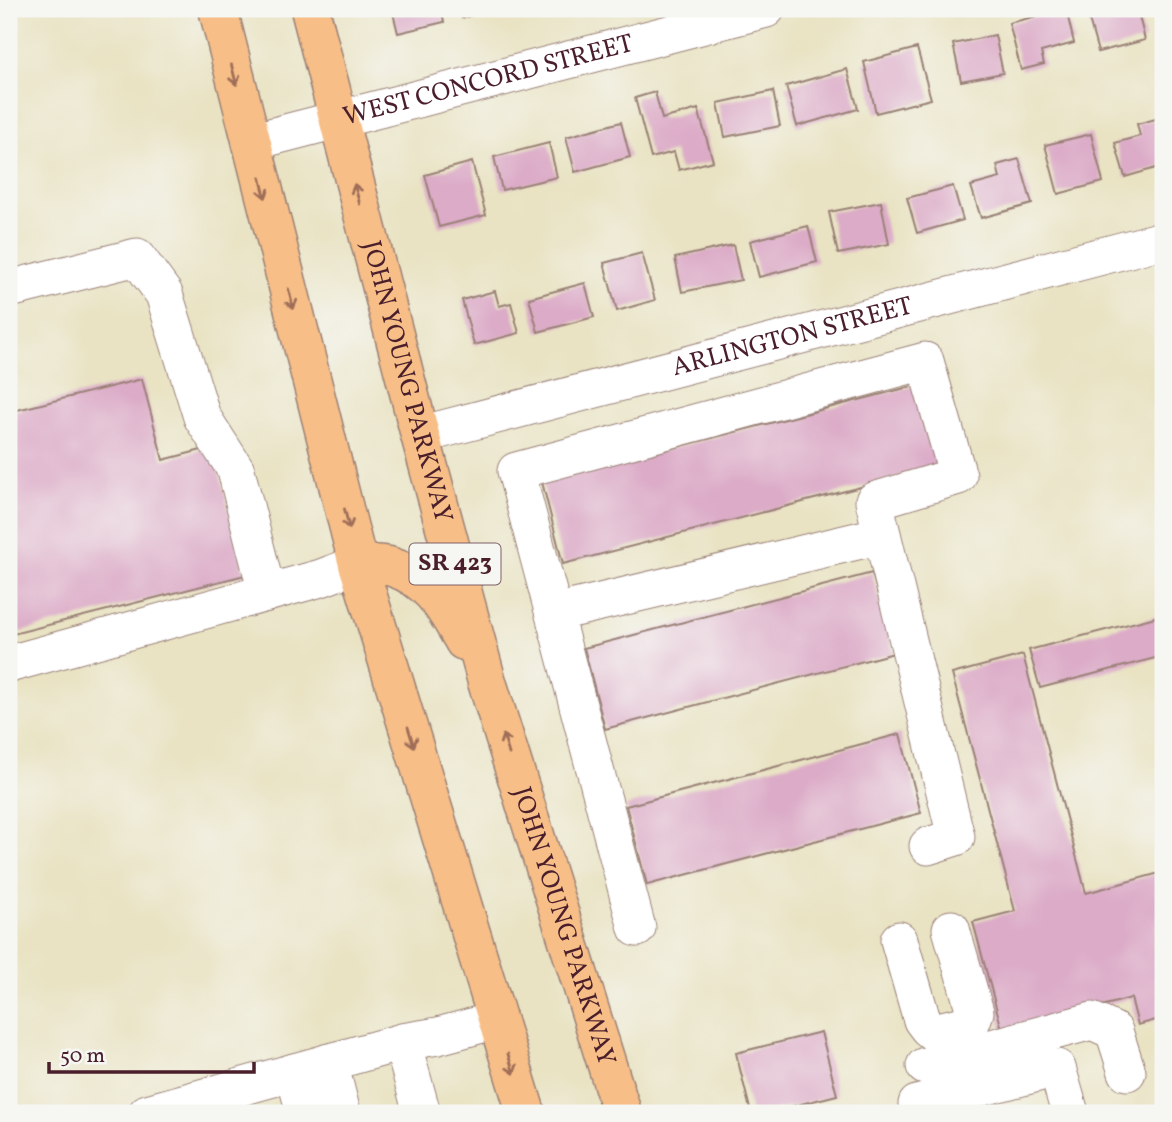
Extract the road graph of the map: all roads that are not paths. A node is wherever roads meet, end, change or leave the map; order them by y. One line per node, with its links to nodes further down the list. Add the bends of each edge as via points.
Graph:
1 (218, 9): 5 (main road, one-way to 5)
2 (310, 9): 4 (main road, JOHN YOUNG PARKWAY / SR 423)
3 (765, 9): 4 (street, WEST CONCORD STREET)
4 (339, 121): 5 (street, WEST CONCORD STREET); 8 (main road, JOHN YOUNG PARKWAY / SR 423, one-way to 4)
5 (251, 142): 10 (main road, one-way to 10)
6 (1163, 240): 8 (street, ARLINGTON STREET)
7 (9, 289): 11 (street, via 136,257 163,294 202,417 236,470)
8 (420, 435): 14 (main road, JOHN YOUNG PARKWAY / SR 423)
9 (882, 535): 12 (street); 12 (street, via 874,501 958,476 925,361 516,471); 15 (street, via 956,837)
10 (358, 564): 11 (street); 14 (main road, via 390,566 418,579 444,606); 19 (main road, one-way to 19)
11 (267, 593): 13 (street)
12 (554, 613): 16 (street)
13 (9, 664)
14 (487, 682): 31 (main road, JOHN YOUNG PARKWAY / SR 423, one-way to 14)
15 (928, 846)
16 (637, 928)
17 (951, 929): 18 (street, via 975,1012 972,1021 964,1025 933,1032 922,1020)
18 (899, 940)
19 (497, 1020): 20 (street); 30 (main road, one-way to 30)
20 (402, 1042): 21 (street); 29 (street)
21 (329, 1062): 23 (street); 28 (street)
22 (925, 1066): 24 (street, via 1092,1020 1114,1031)
23 (294, 1072): 25 (street); 27 (street)
24 (1127, 1072)
25 (236, 1101): 26 (street)
26 (147, 1113)
27 (305, 1113)
28 (342, 1113)
29 (422, 1113)
30 (526, 1113)
31 (622, 1113)
32 (919, 1113): 33 (street, via 917,1104 1057,1069)
33 (1069, 1113)

